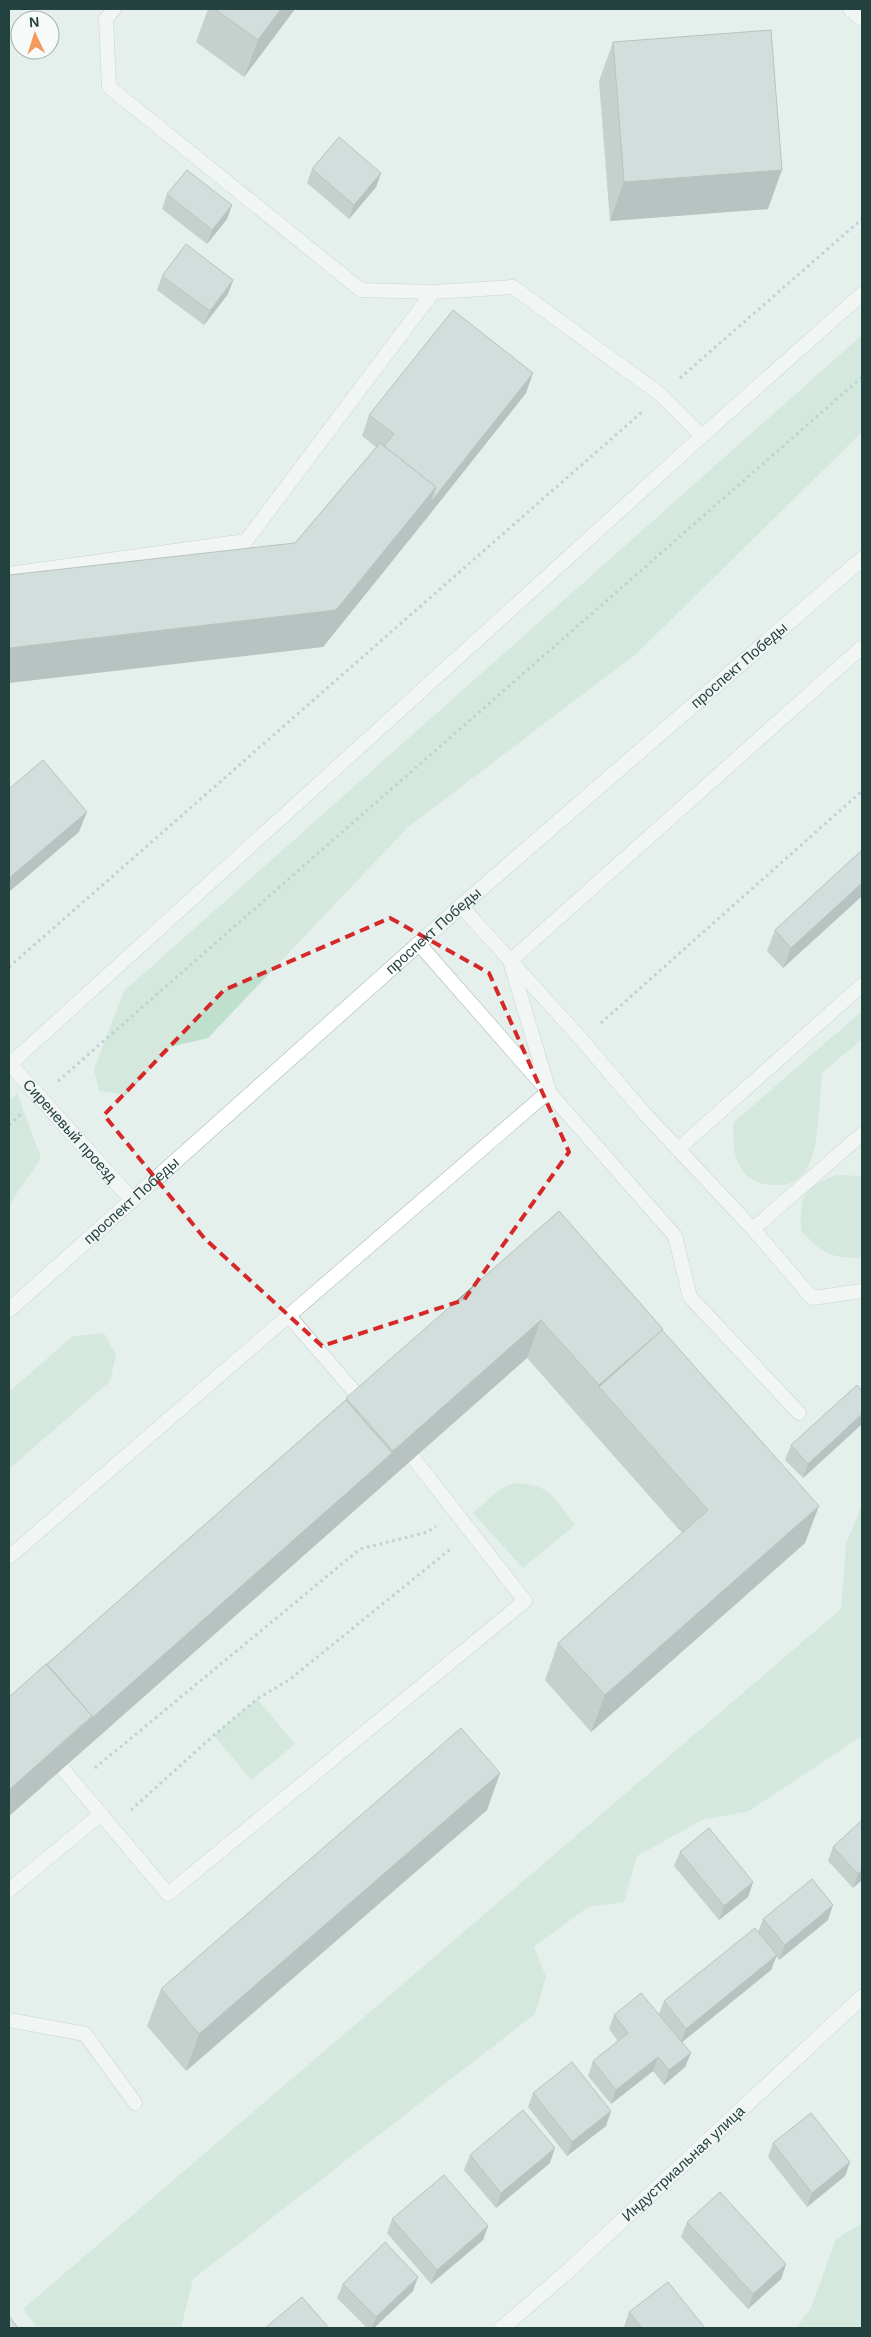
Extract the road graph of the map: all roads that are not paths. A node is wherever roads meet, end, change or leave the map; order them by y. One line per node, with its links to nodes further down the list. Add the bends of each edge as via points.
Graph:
1 (114, 9): 4 (lane, via 106,19 109,87 361,290)
2 (850, 9): 3 (lane)
3 (862, 19)
4 (433, 292): 6 (lane, via 513,287 661,396); 8 (lane, via 246,541)
5 (862, 294): 6 (lane)
6 (702, 436): 14 (lane)
7 (862, 558): 10 (main road, проспект Победы)
8 (9, 574)
9 (862, 647): 12 (lane)
10 (462, 906): 11 (main road, проспект Победы); 12 (lane)
11 (420, 944): 15 (lane); 18 (main road, проспект Победы)
12 (510, 961): 15 (lane); 17 (lane)
13 (862, 985): 17 (lane)
14 (9, 1064): 18 (main road, Сиреневый проезд)
15 (549, 1091): 22 (lane); 24 (lane, via 675,1236 690,1297)
16 (862, 1134): 19 (lane)
17 (678, 1150): 19 (lane)
18 (132, 1200): 21 (main road, проспект Победы)
19 (753, 1229): 20 (lane, via 812,1298)
20 (862, 1291)
21 (9, 1310)
22 (289, 1316): 23 (lane); 26 (lane)
23 (367, 1407)
24 (799, 1413)
25 (414, 1459): 28 (lane, via 524,1601 168,1894)
26 (9, 1557)
27 (62, 1768): 28 (lane)
28 (101, 1814): 29 (lane)
29 (9, 1890)
30 (862, 1997): 33 (main road, Индустриальная улица)
31 (9, 2020): 32 (lane, via 85,2034)
32 (135, 2103)
33 (502, 2328)

